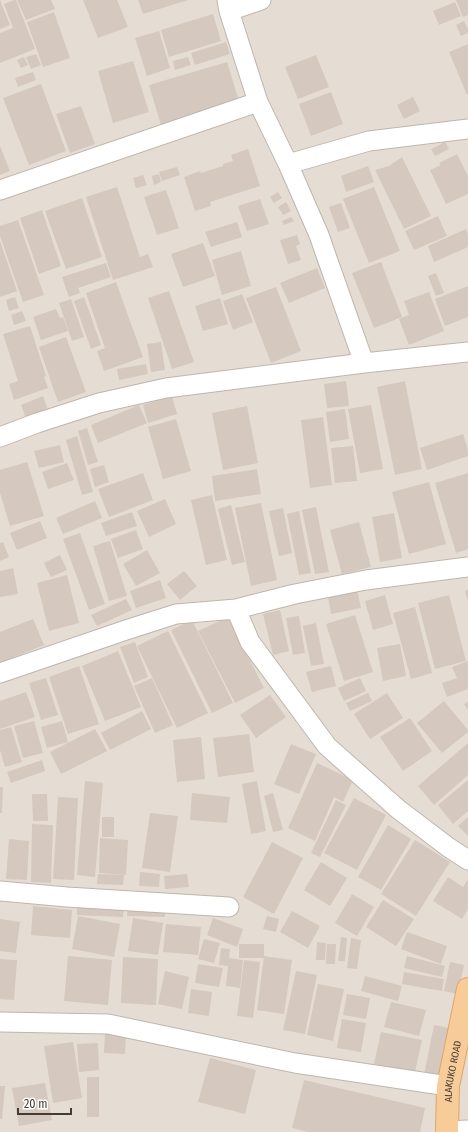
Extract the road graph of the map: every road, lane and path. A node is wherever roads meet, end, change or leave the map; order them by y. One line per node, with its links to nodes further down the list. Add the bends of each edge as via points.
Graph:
1 (261, 0): 2 (street)
2 (228, 6): 3 (street)
3 (258, 102): 5 (street); 6 (street)
4 (468, 129): 5 (street, via 369,141)
5 (288, 164): 8 (street, via 327,258)
6 (0, 190)
7 (468, 352): 8 (street)
8 (364, 363): 9 (street, via 166,388 99,403)
9 (0, 436)
10 (468, 567): 11 (street, via 366,580)
11 (236, 609): 12 (street, via 176,614); 13 (street, via 250,642 327,746 398,809)
12 (0, 673)
13 (468, 860)
14 (0, 891): 15 (street)
15 (229, 907)
16 (468, 989): 18 (main road, ALAKUKO ROAD)
17 (0, 1022): 18 (street, via 108,1024 295,1063)
18 (448, 1086): 19 (main road, ALAKUKO ROAD)
19 (454, 1131)

